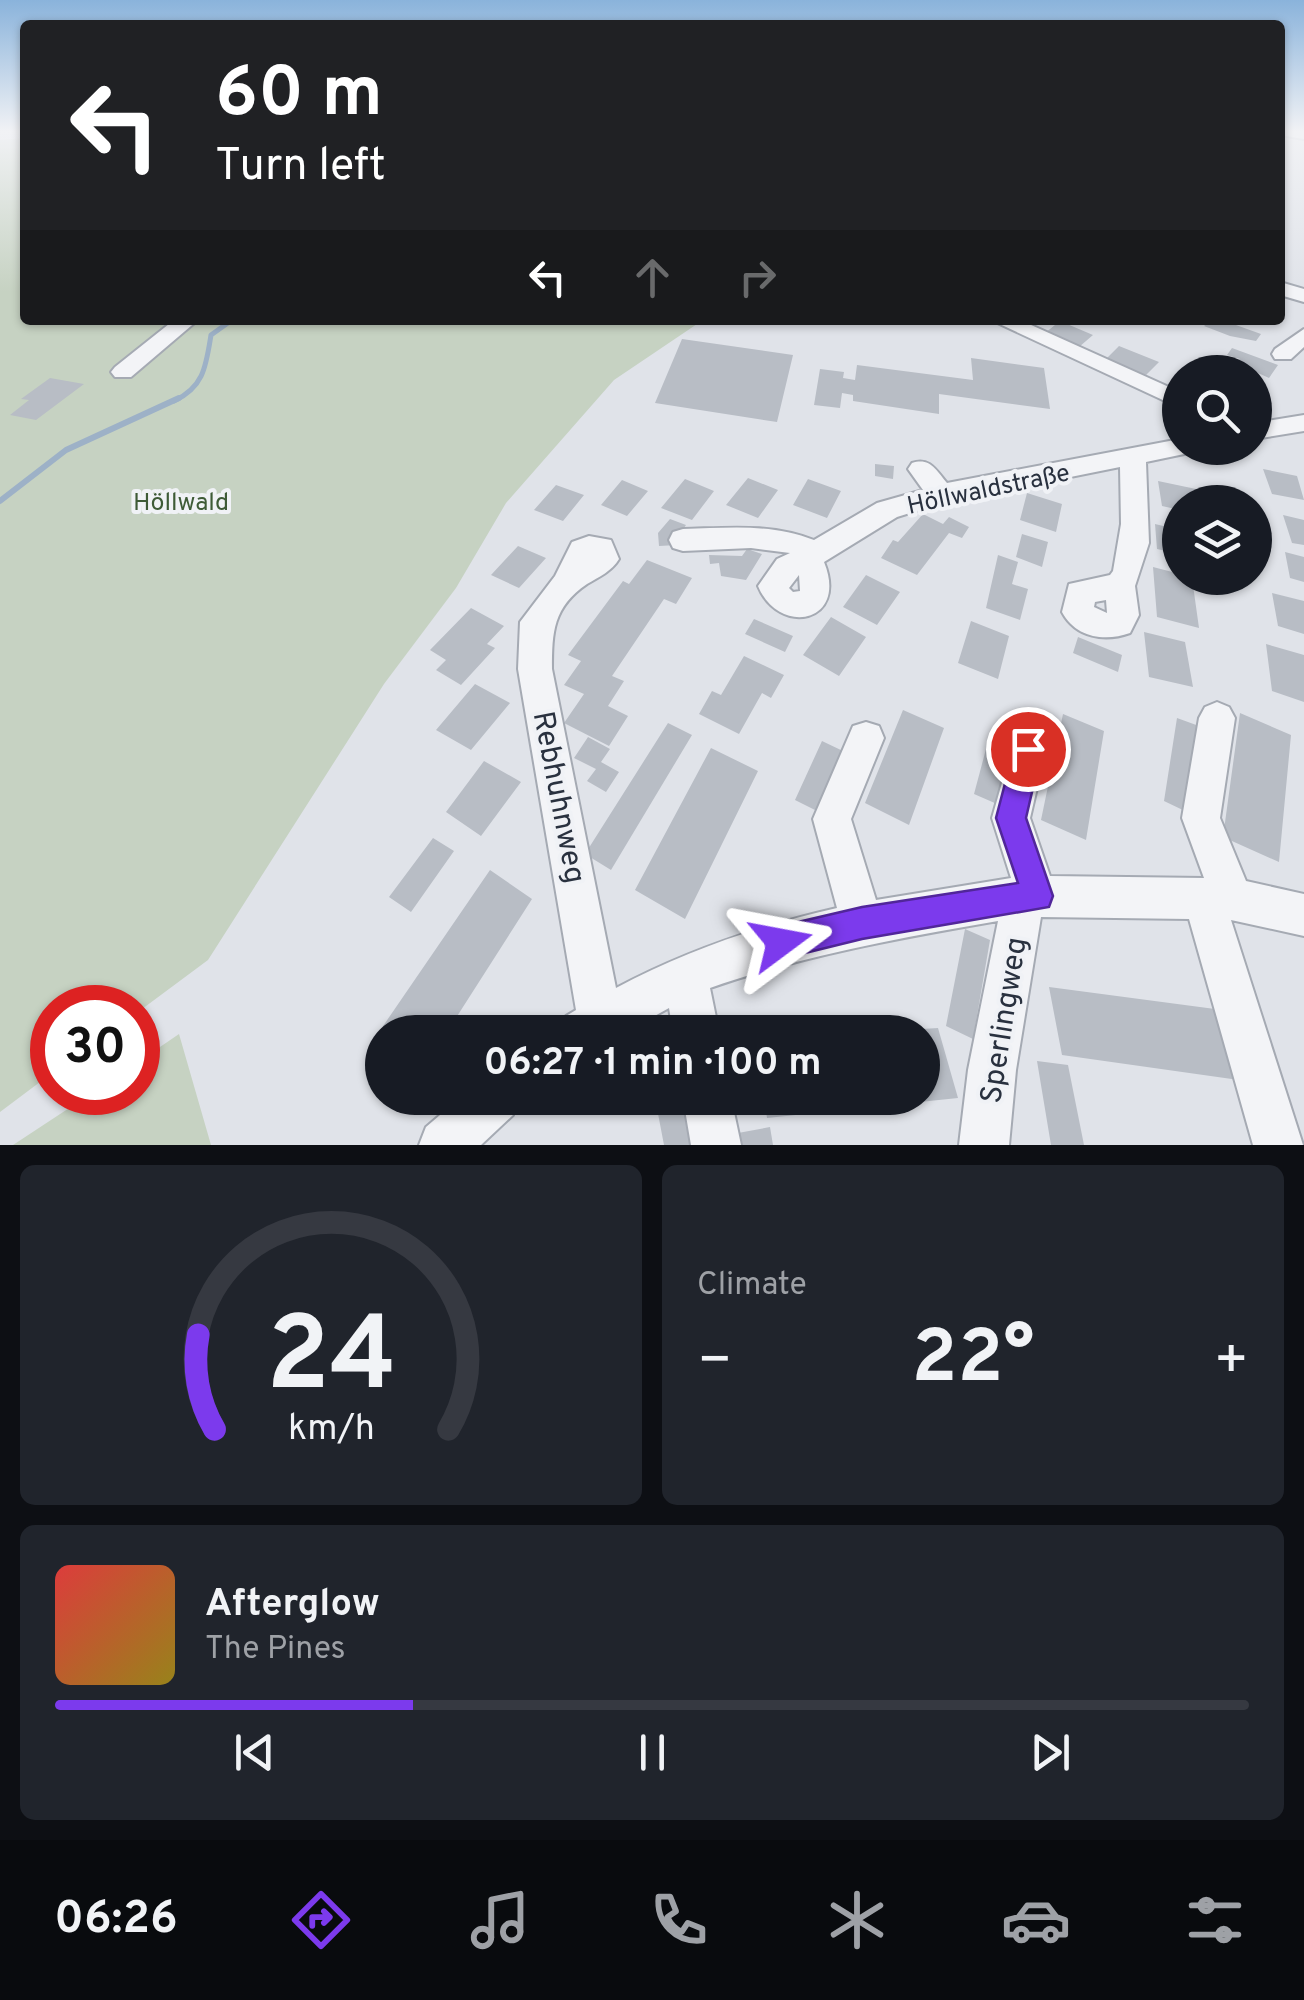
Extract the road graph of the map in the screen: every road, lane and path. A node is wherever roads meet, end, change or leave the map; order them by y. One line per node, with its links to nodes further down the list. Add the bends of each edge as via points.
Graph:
1 (181, 325): 5 (street)
2 (1013, 325): 6 (street)
3 (1304, 336): 4 (street)
4 (1284, 354)
5 (123, 372)
6 (1162, 393)
7 (1304, 423): 8 (street)
8 (1272, 428)
9 (1162, 451): 10 (street, Höllwaldstraße)
10 (1133, 457): 12 (street, Höllwaldstraße); 15 (street, via 1134,557)
11 (921, 470): 12 (street)
12 (941, 494): 13 (street, Höllwaldstraße, via 887,510 812,555 802,544 768,539)
13 (683, 540)
14 (566, 582): 24 (street, Rebhuhnweg, via 536,622 535,670)
15 (1120, 585)
16 (1217, 718): 20 (street, via 1201,818)
17 (866, 738): 22 (street, via 832,819)
18 (1028, 749): 19 (street, via 1011,818)
19 (1031, 896): 20 (street); 22 (street); 31 (street, Sperlingweg, via 992,1070)
20 (1218, 899): 21 (street); 32 (street)
21 (1304, 915)
22 (862, 923): 23 (street)
23 (686, 974): 25 (street); 26 (street)
24 (589, 1015)
25 (611, 1015)
26 (693, 1015)
27 (477, 1115): 29 (street)
28 (710, 1115): 30 (street)
29 (444, 1145)
30 (716, 1145)
31 (984, 1145)
32 (1278, 1145)

